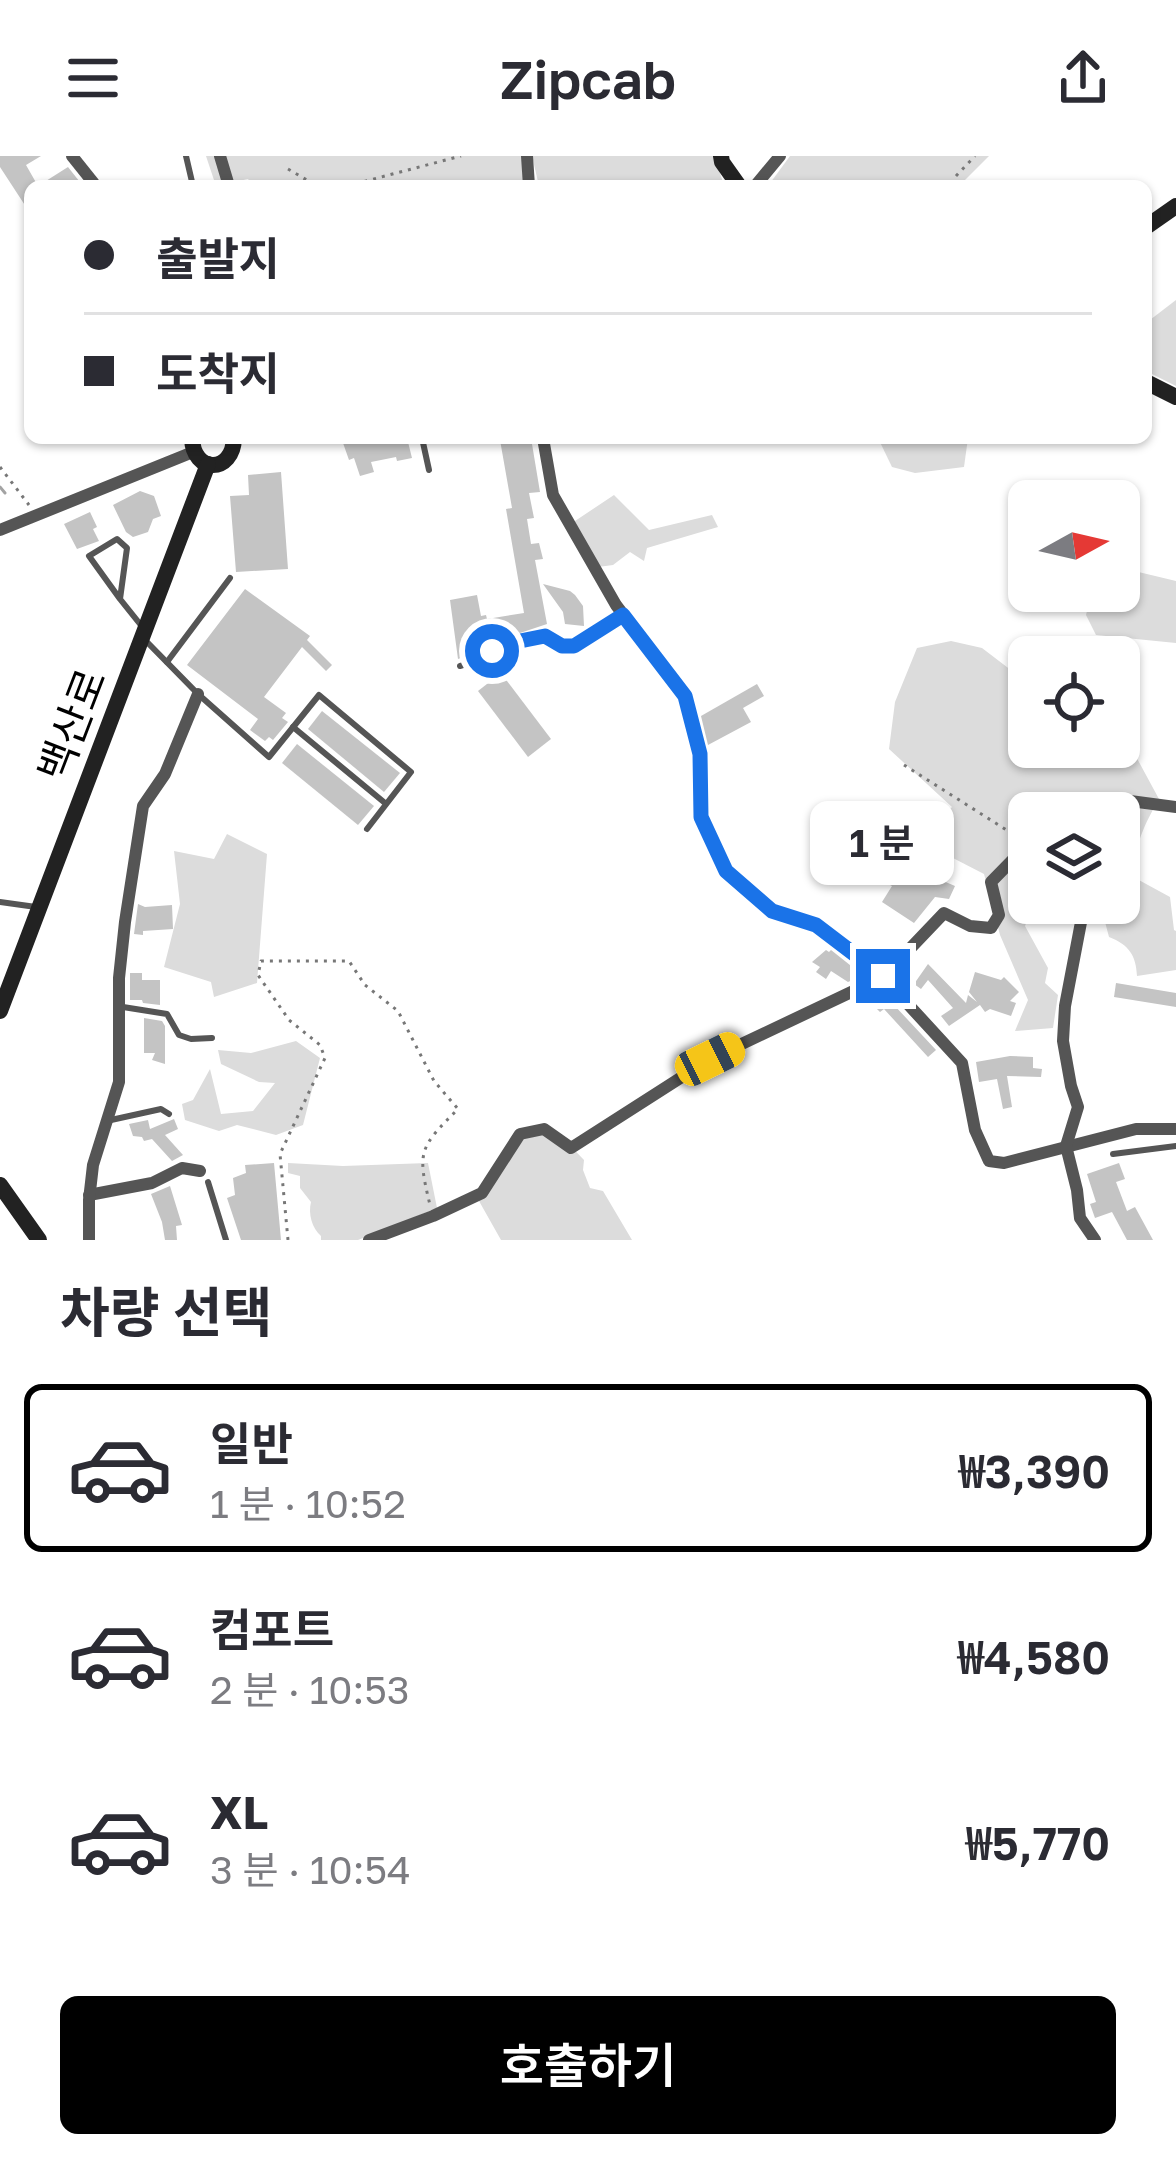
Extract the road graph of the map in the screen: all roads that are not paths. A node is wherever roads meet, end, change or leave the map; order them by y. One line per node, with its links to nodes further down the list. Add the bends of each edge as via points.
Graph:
1 (72, 156): 3 (street)
2 (780, 156): 4 (street)
3 (91, 180)
4 (760, 180)
5 (235, 444): 8 (main road, via 222,463)
6 (423, 444): 9 (lane)
7 (544, 444): 13 (street, via 553,495)
8 (198, 451): 10 (street); 14 (main road, 백산로)
9 (429, 470)
10 (0, 530)
11 (230, 578): 15 (lane)
12 (120, 599): 12 (lane, via 127,548 117,539 89,556); 14 (lane)
13 (623, 615): 16 (lane, via 574,646 533,638); 27 (street, via 685,696 700,754 701,817 726,871 772,911 816,925)
14 (145, 635): 15 (lane); 25 (main road, 백산로)
15 (167, 662): 17 (lane)
16 (460, 666)
17 (198, 694): 18 (lane, via 269,757); 28 (street, via 143,806)
18 (293, 727): 19 (lane); 19 (lane, via 319,695 411,772)
19 (385, 803): 22 (lane)
20 (1140, 803): 21 (street)
21 (1176, 807)
22 (367, 829)
23 (1008, 864): 27 (street, via 991,882 999,915 991,928 944,913)
24 (0, 902): 25 (lane)
25 (40, 907): 29 (main road, 백산로)
26 (1081, 924): 34 (street, via 1065,1006 1063,1041 1078,1107)
27 (883, 976): 34 (street, via 962,1063 989,1161); 44 (street, via 710,1059 572,1148 544,1129 520,1134 482,1193)
28 (119, 1006): 30 (lane, via 167,1014 179,1035); 32 (street, via 119,1082)
29 (0, 1010)
30 (212, 1038)
31 (169, 1114): 32 (lane)
32 (107, 1120): 39 (street)
33 (1176, 1129): 34 (street, via 1136,1129)
34 (1066, 1146): 40 (street)
35 (1176, 1146): 36 (lane)
36 (1113, 1154)
37 (204, 1176): 39 (street, via 182,1168 152,1183); 43 (lane)
38 (2, 1184): 41 (main road)
39 (89, 1195): 42 (street)
40 (1086, 1238)
41 (39, 1240)
42 (89, 1240)
43 (226, 1240)
44 (369, 1240)

